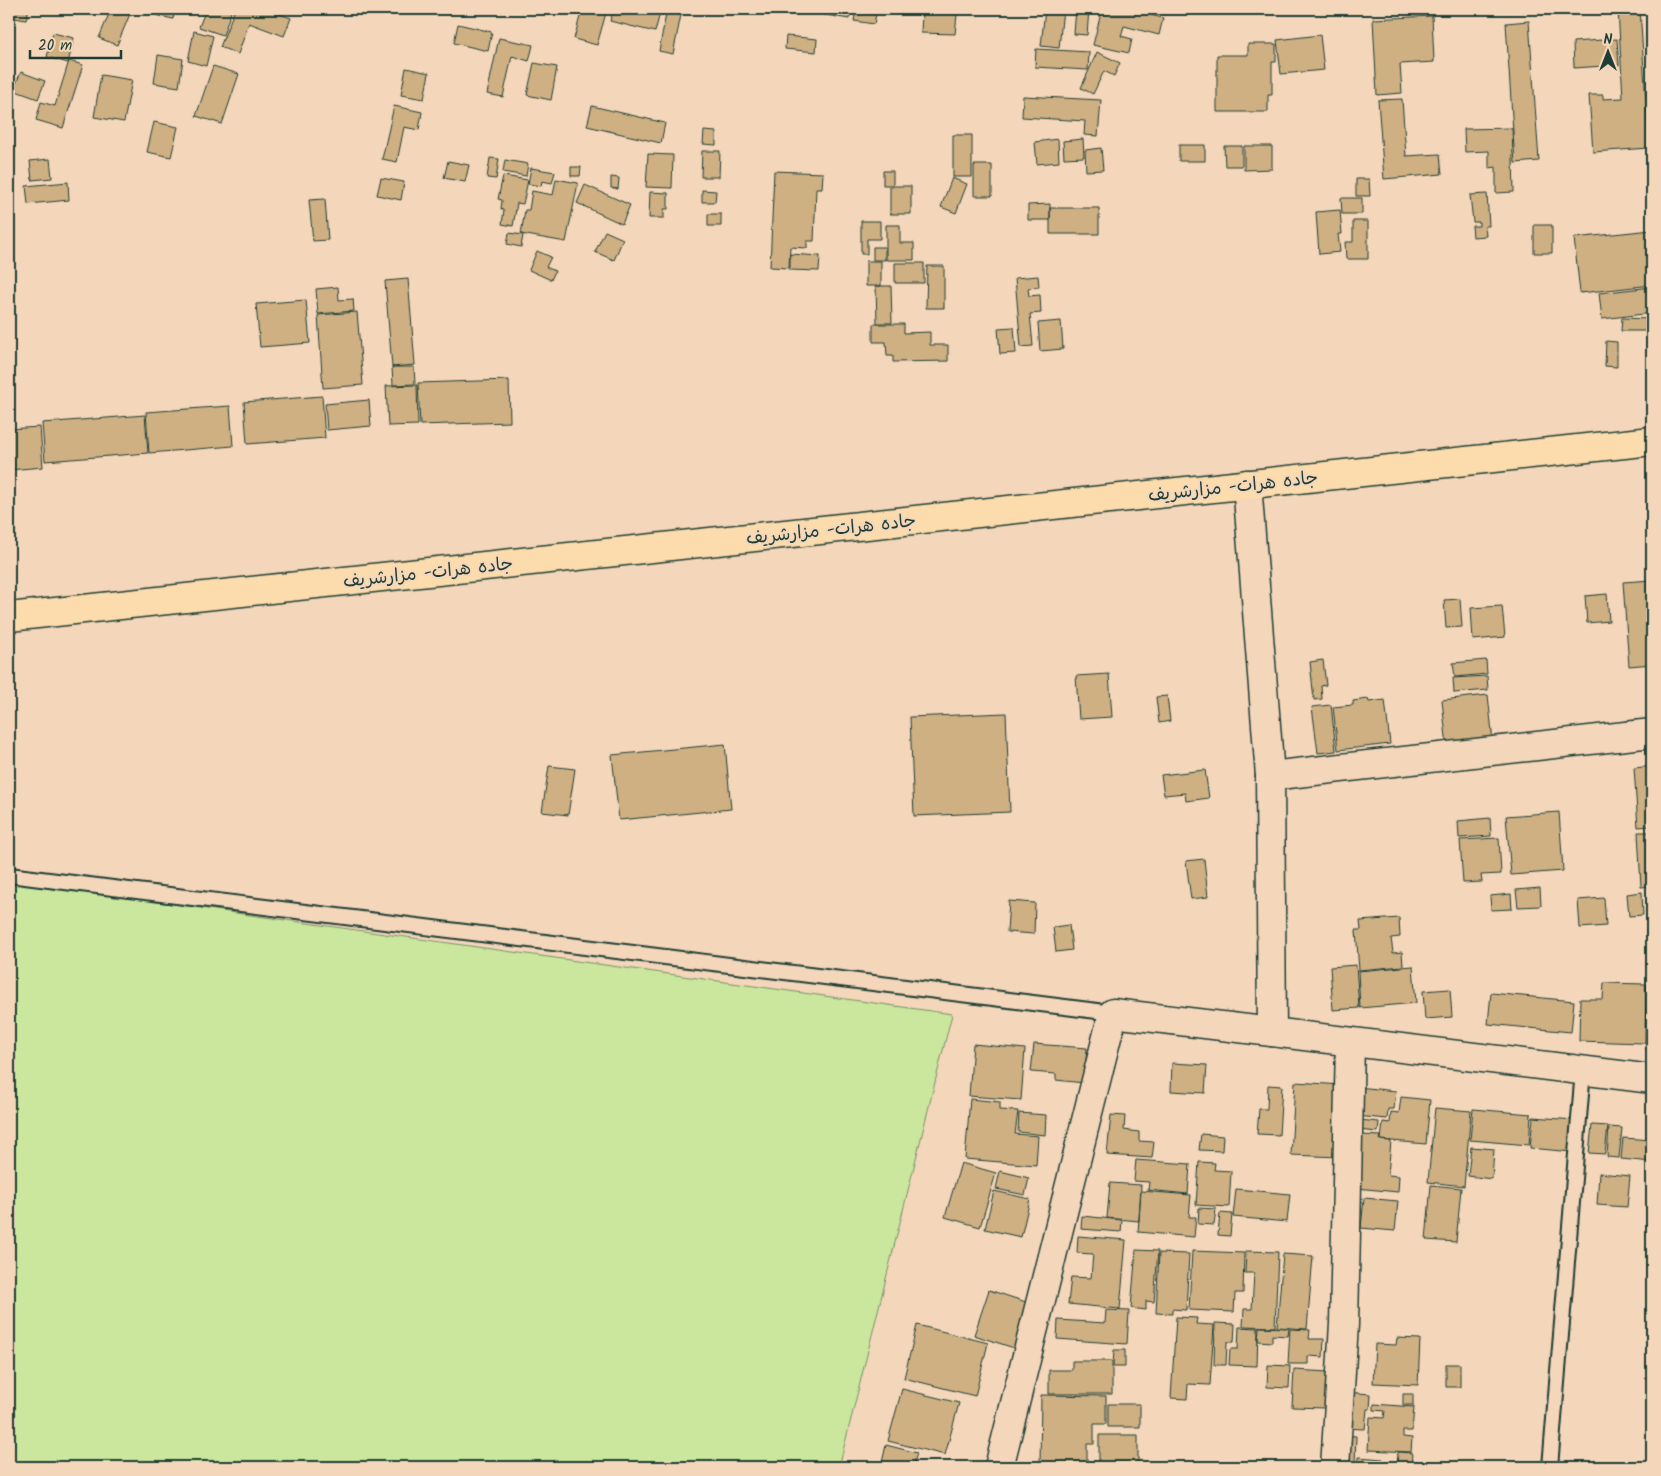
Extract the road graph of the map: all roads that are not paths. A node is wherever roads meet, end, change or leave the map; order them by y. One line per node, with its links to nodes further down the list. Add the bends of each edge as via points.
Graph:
1 (1652, 441): 2 (highway, جاده هرات- مزارشریف)
2 (1247, 484): 3 (highway, جاده هرات- مزارشریف); 5 (street)
3 (9, 617)
4 (1652, 734): 5 (street)
5 (1270, 776): 8 (street)
6 (9, 875): 7 (lane)
7 (1113, 1013): 8 (street); 12 (street)
8 (1272, 1032): 9 (street)
9 (1350, 1042): 10 (street); 13 (street, via 1344,1324)
10 (1583, 1070): 11 (street); 14 (lane)
11 (1652, 1078)
12 (999, 1467)
13 (1335, 1467)
14 (1550, 1467)

